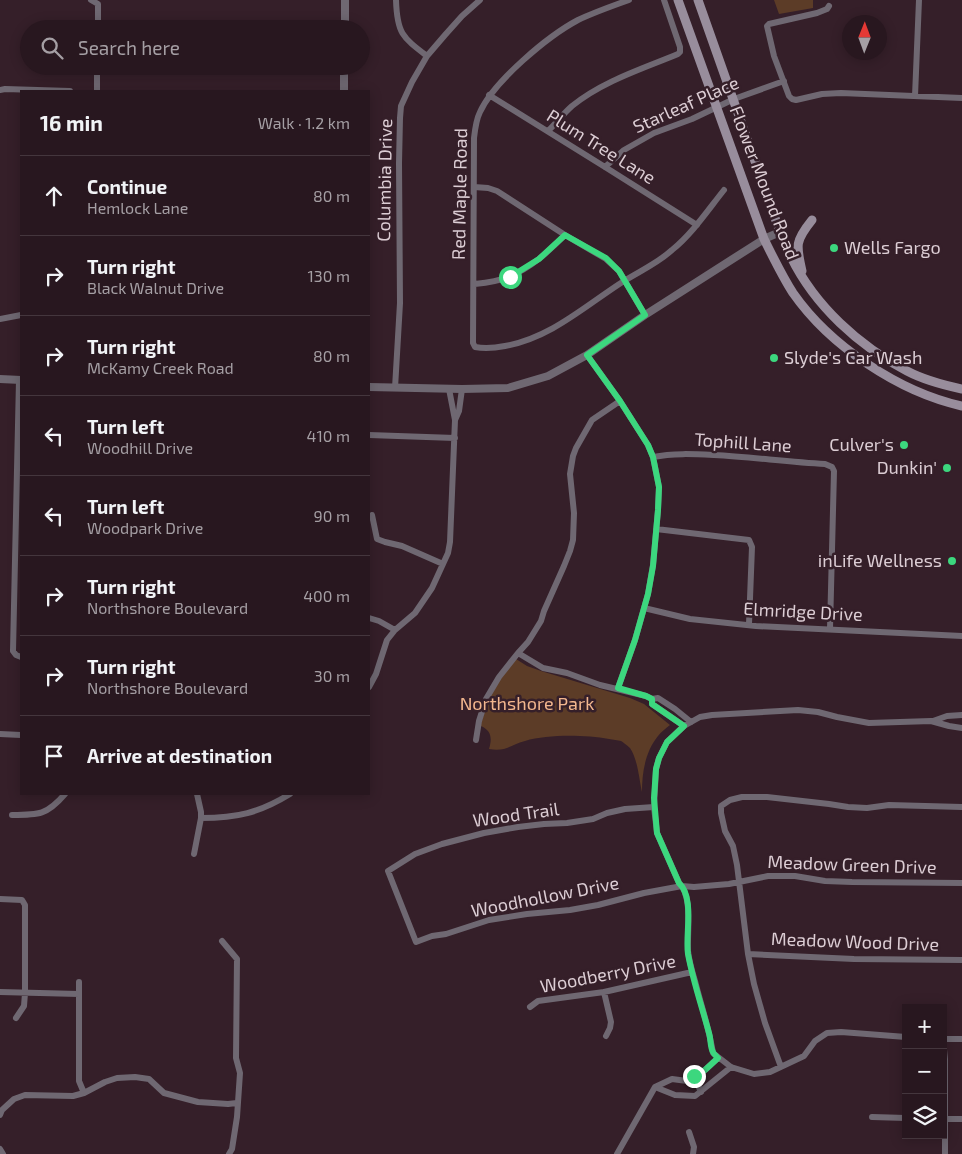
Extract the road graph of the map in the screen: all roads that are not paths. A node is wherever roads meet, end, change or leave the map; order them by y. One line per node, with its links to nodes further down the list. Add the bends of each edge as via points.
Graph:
1 (91, 0): 11 (street, via 98,4)
2 (345, 0): 12 (street)
3 (396, 0): 13 (street, via 398,23 403,35)
4 (480, 0): 13 (street, Columbia Drive)
5 (629, 0): 21 (street, Red Maple Road, via 598,11 554,35)
6 (664, 0): 26 (street, via 680,52 596,90 569,109)
7 (678, 0): 25 (main road, Flower Mound Road)
8 (698, 0): 24 (main road, Flower Mound Road)
9 (919, 0): 22 (street)
10 (829, 6): 16 (street, via 817,13 767,26)
11 (98, 20)
12 (345, 20)
13 (427, 56): 47 (street, Columbia Drive, via 401,106 400,303)
14 (97, 75): 19 (street)
15 (344, 75): 20 (street)
16 (784, 81): 22 (street, via 789,96 796,100 841,93); 24 (street, Starleaf Place)
17 (0, 90): 18 (street)
18 (38, 90)
19 (97, 90)
20 (344, 90)
21 (489, 96): 26 (street, Plum Tree Lane); 28 (street, Red Maple Road, via 475,129)
22 (915, 96): 23 (street)
23 (962, 98)
24 (734, 99): 25 (street, Starleaf Place); 32 (main road, Flower Mound Road)
25 (716, 106): 27 (street, Starleaf Place, via 637,142); 34 (main road, Flower Mound Road)
26 (548, 132): 27 (street, Plum Tree Lane)
27 (605, 166): 31 (street, Plum Tree Lane)
28 (474, 187): 33 (street, via 497,191); 37 (street, Red Maple Road)
29 (724, 190): 31 (street)
30 (812, 220): 35 (main road, via 797,248)
31 (697, 225): 36 (street, via 673,250)
32 (780, 232): 34 (street); 35 (main road, Flower Mound Road)
33 (565, 235): 36 (street, via 606,258); 37 (street, via 539,259 510,277)
34 (764, 239): 39 (street); 42 (main road, Flower Mound Road, via 793,293 817,323)
35 (803, 278): 41 (main road, Flower Mound Road, via 831,314)
36 (624, 281): 37 (street, Red Maple Road, via 552,329 518,344 494,348 475,347 473,343); 39 (street)
37 (474, 284)
38 (20, 315): 40 (street)
39 (645, 315): 43 (street)
40 (0, 319)
41 (853, 335): 42 (main road); 50 (main road, Flower Mound Road, via 908,372)
42 (845, 347): 52 (main road, Flower Mound Road, via 881,373 910,388)
43 (587, 355): 49 (street, via 548,376 522,385); 51 (street)
44 (0, 380): 45 (street)
45 (20, 380): 67 (street, via 13,650)
46 (370, 387): 47 (street)
47 (395, 388): 48 (street)
48 (449, 389): 49 (street); 53 (street)
49 (462, 389): 53 (street)
50 (962, 389)
51 (620, 401): 56 (street); 66 (street, via 592,420 576,448 570,474 574,513 570,551 541,621)
52 (962, 406)
53 (455, 420): 55 (street)
54 (370, 435): 55 (street)
55 (455, 438): 59 (street, via 450,542)
56 (653, 457): 58 (street, via 659,487); 63 (street, Tophill Lane, via 712,455 832,467)
57 (372, 515): 59 (street, via 378,539)
58 (656, 529): 60 (street, via 653,566); 62 (street, via 749,540 752,547)
59 (443, 564): 64 (street, via 415,613)
60 (644, 608): 62 (street, Elmridge Drive, via 690,619); 69 (street)
61 (370, 618): 64 (street)
62 (749, 624): 63 (street, Elmridge Drive)
63 (830, 629): 65 (street, Elmridge Drive)
64 (395, 630): 68 (street, via 387,640)
65 (962, 636)
66 (518, 652): 69 (street, via 543,668); 78 (street, via 486,699)
67 (20, 657)
68 (370, 685)
69 (618, 688): 70 (street)
70 (652, 699): 72 (street, via 664,701); 74 (street, via 652,704)
71 (962, 716): 73 (street, via 947,716)
72 (691, 722): 73 (street, via 712,715 798,710 869,723); 74 (street)
73 (931, 722): 75 (street)
74 (684, 726): 82 (street, via 667,742 659,758)
75 (962, 728)
76 (0, 734): 77 (street)
77 (20, 735)
78 (476, 740)
79 (64, 795): 84 (street, via 50,809)
80 (197, 795): 85 (street)
81 (288, 795): 85 (street, via 246,814)
82 (654, 807): 89 (street, via 657,833); 92 (street, Wood Trail, via 625,808 593,819 484,833 415,854 388,871)
83 (962, 807): 87 (street, via 889,805 867,808 768,797 730,800 721,806 721,813 733,846)
84 (12, 815)
85 (201, 818): 86 (street)
86 (194, 854)
87 (739, 881): 88 (street, Meadow Green Drive, via 795,876 825,881); 89 (street, Meadow Green Drive, via 712,886); 93 (street)
88 (962, 883)
89 (682, 886): 92 (street, Woodhollow Drive, via 570,910 489,920); 95 (street, via 688,902 688,953)
90 (0, 898): 99 (street, via 22,900 25,905)
91 (222, 940): 116 (street, via 237,960 236,1058 240,1073)
92 (416, 942)
93 (748, 954): 94 (street, Meadow Wood Drive); 109 (street, via 765,1023)
94 (962, 960)
95 (692, 972): 98 (street, Woodberry Drive); 108 (street, via 713,1053)
96 (78, 982): 100 (street)
97 (0, 992): 99 (street)
98 (604, 992): 101 (street, Woodberry Drive, via 538,1001); 103 (street, via 611,1022)
99 (25, 993): 100 (street); 102 (street, via 24,1006)
100 (79, 994): 114 (street, via 79,1081)
101 (530, 1007)
102 (16, 1018)
103 (606, 1036)
104 (902, 1037): 109 (street, via 827,1033 815,1041 804,1056)
105 (962, 1039): 106 (street)
106 (947, 1040)
107 (944, 1049): 115 (street)
108 (718, 1058): 110 (street); 111 (street)
109 (781, 1067): 110 (street, via 754,1074)
110 (731, 1068): 113 (street)
111 (694, 1076): 112 (street, via 687,1080 672,1079); 113 (street)
112 (655, 1088): 113 (street, via 675,1095 695,1096); 127 (street)
113 (701, 1092)
114 (84, 1093): 116 (street, via 117,1078 135,1077 149,1078 164,1093 198,1102); 117 (street, via 73,1096 25,1095 14,1099)
115 (944, 1094)
116 (237, 1103): 126 (street)
117 (0, 1115)
118 (872, 1117): 119 (street)
119 (902, 1118)
120 (947, 1119): 121 (street)
121 (962, 1119)
122 (690, 1132): 128 (street)
123 (945, 1139): 129 (street)
124 (0, 1149): 125 (street)
125 (3, 1154)
126 (230, 1154)
127 (617, 1154)
128 (693, 1154)
129 (945, 1154)

